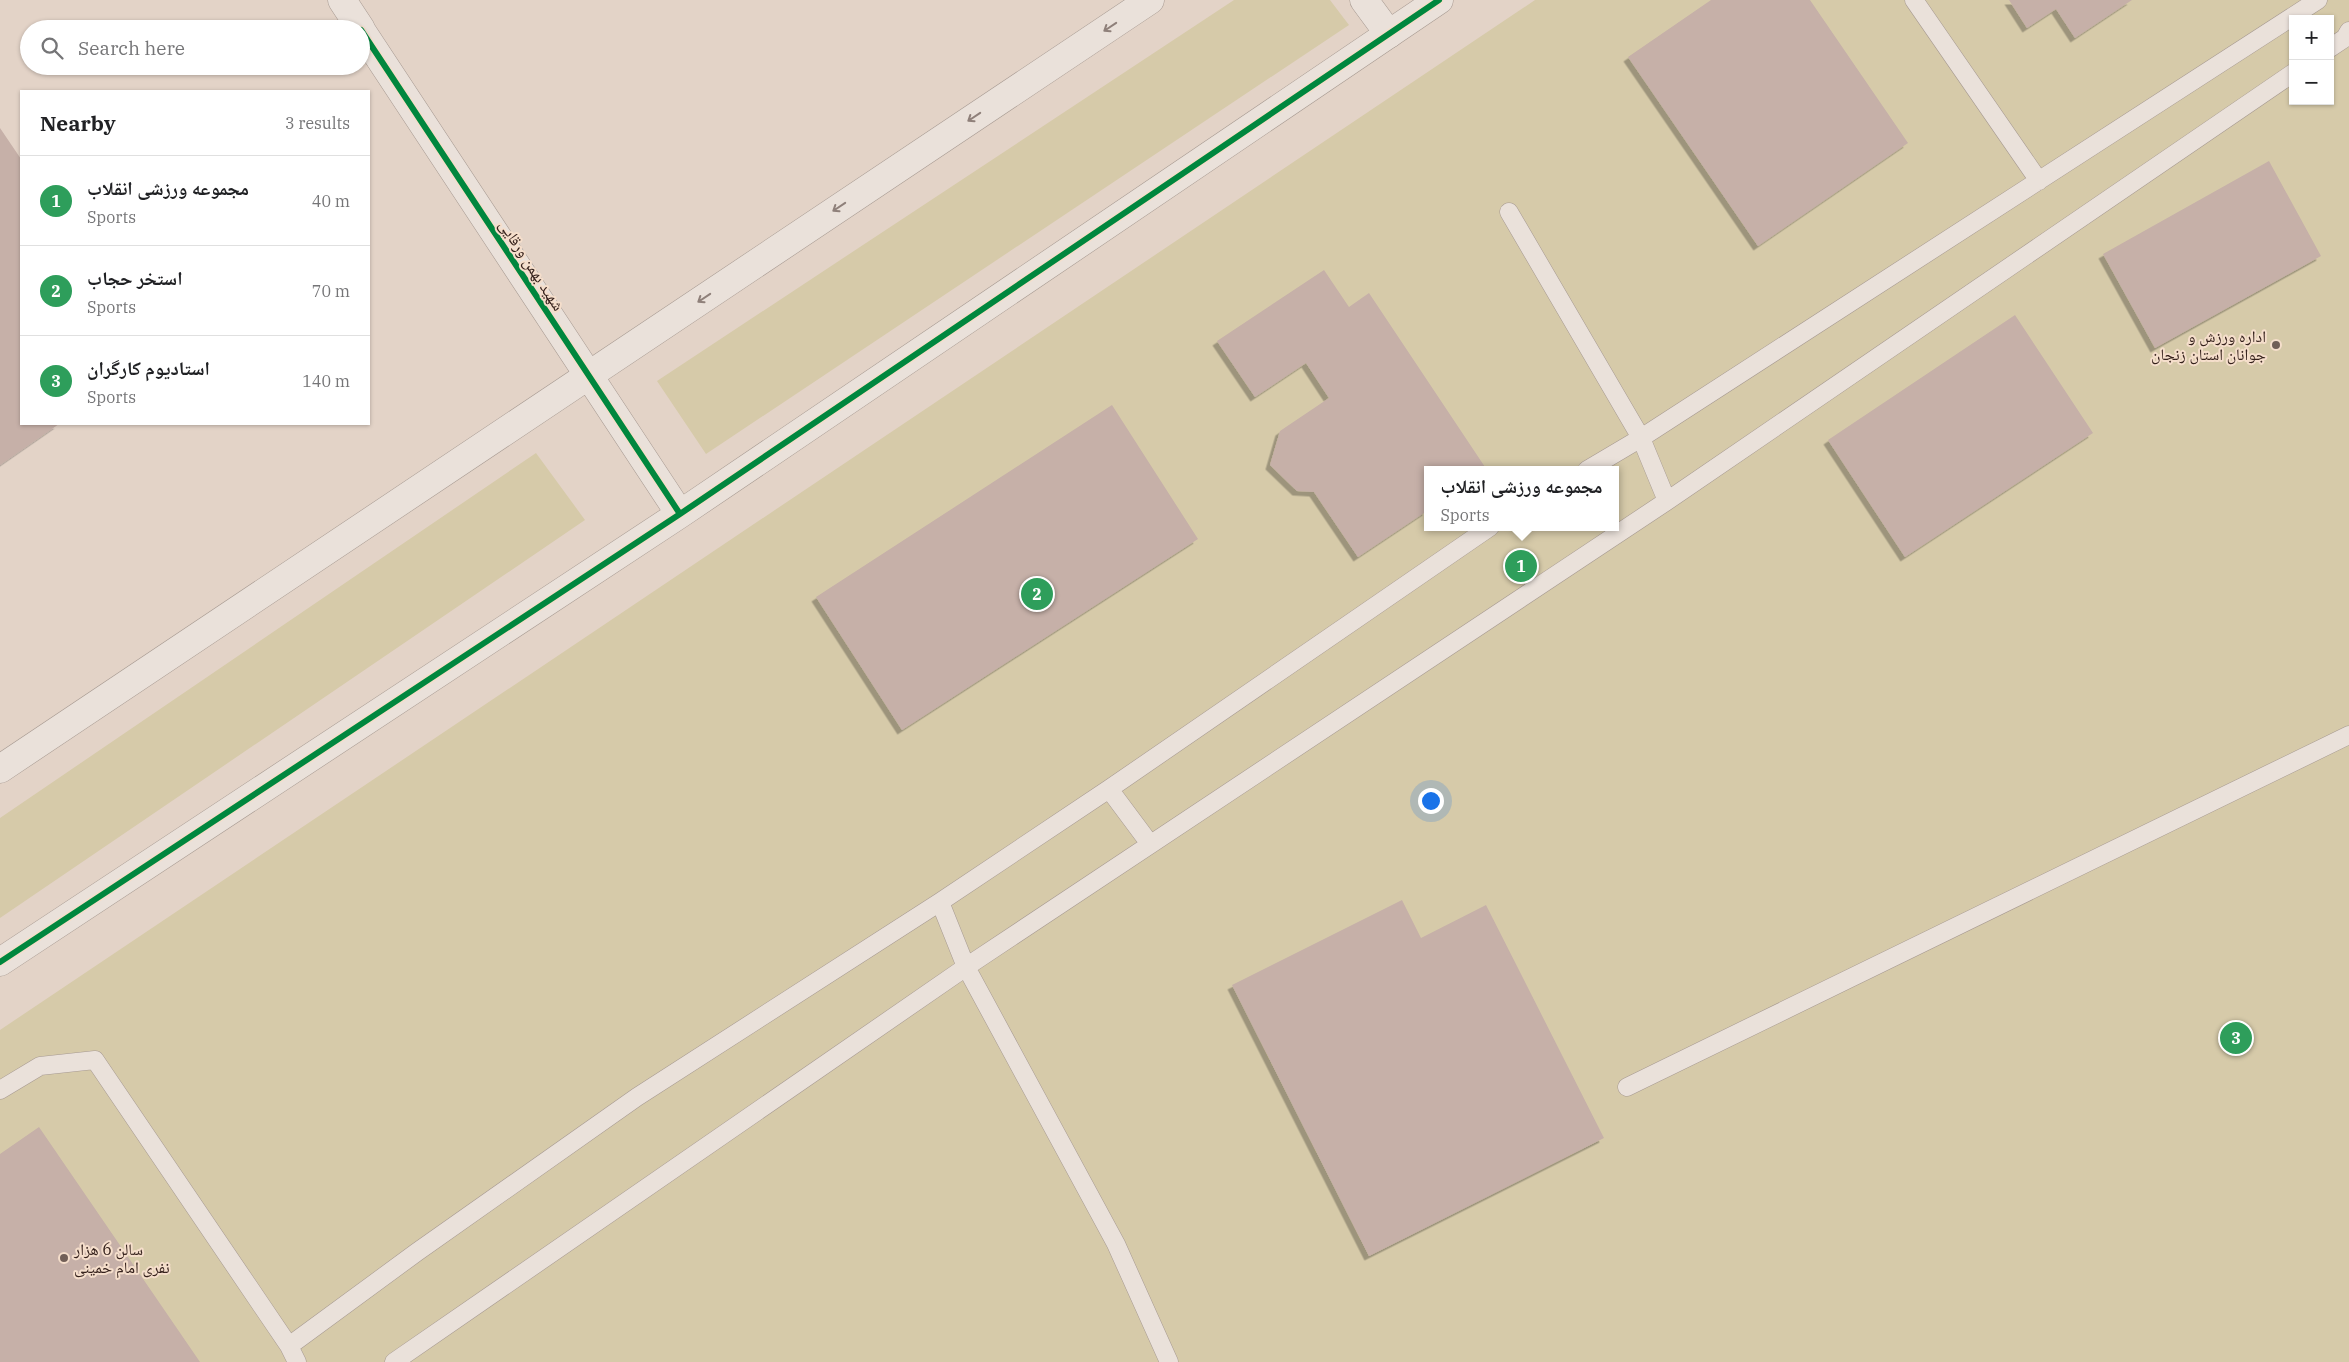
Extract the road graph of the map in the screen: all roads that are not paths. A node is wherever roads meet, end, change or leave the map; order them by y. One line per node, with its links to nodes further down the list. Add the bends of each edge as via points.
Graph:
1 (342, 0): 7 (street, شهید بهمن ورقایی)
2 (1150, 0): 15 (street, one-way to 15)
3 (1364, 0): 9 (street)
4 (1439, 0): 9 (street)
5 (1914, 0): 13 (lane)
6 (2318, 0): 13 (lane)
7 (355, 20)
8 (2349, 32): 11 (lane)
9 (1389, 34): 19 (street)
10 (370, 43): 15 (street, شهید بهمن ورقایی)
11 (2334, 45)
12 (2289, 76): 18 (lane)
13 (2038, 181): 16 (lane)
14 (1509, 212): 16 (lane)
15 (588, 375): 19 (street, شهید بهمن ورقایی); 22 (street)
16 (1641, 438): 17 (lane); 18 (lane)
17 (1595, 466)
18 (1667, 501): 24 (lane)
19 (680, 514): 26 (street)
20 (1484, 531): 23 (lane)
21 (2349, 735): 28 (lane)
22 (0, 769)
23 (1109, 789): 24 (lane); 25 (lane)
24 (1150, 844): 27 (lane)
25 (940, 902): 27 (lane); 30 (lane, via 637,1097)
26 (0, 962)
27 (966, 967): 32 (lane); 33 (lane, via 1116,1244)
28 (1627, 1087)
29 (0, 1090): 30 (lane, via 40,1066 95,1060)
30 (289, 1346): 31 (lane)
31 (298, 1362)
32 (394, 1362)
33 (1169, 1362)

